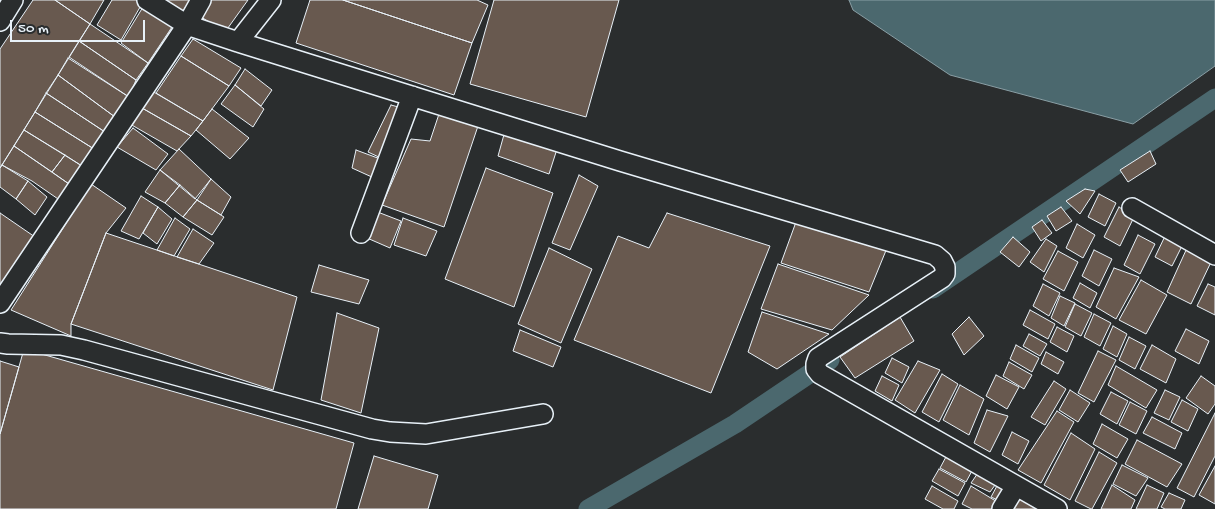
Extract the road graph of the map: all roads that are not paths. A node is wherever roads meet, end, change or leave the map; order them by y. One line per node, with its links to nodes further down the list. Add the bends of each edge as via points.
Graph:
1 (13, 0): 5 (street)
2 (147, 0): 6 (street)
3 (201, 0): 6 (street)
4 (271, 0): 7 (street)
5 (0, 21)
6 (187, 25): 7 (street); 12 (street)
7 (238, 42): 8 (street)
8 (412, 96): 10 (street); 15 (street, via 935,255 945,267 942,278 818,358 816,369)
9 (1132, 208): 11 (street)
10 (361, 233)
11 (1215, 255)
12 (0, 303)
13 (0, 343): 14 (street, via 61,345 84,350 390,432 426,434)
14 (543, 414)
15 (1016, 486): 16 (street); 17 (street)
16 (1002, 509)
17 (1057, 509)

